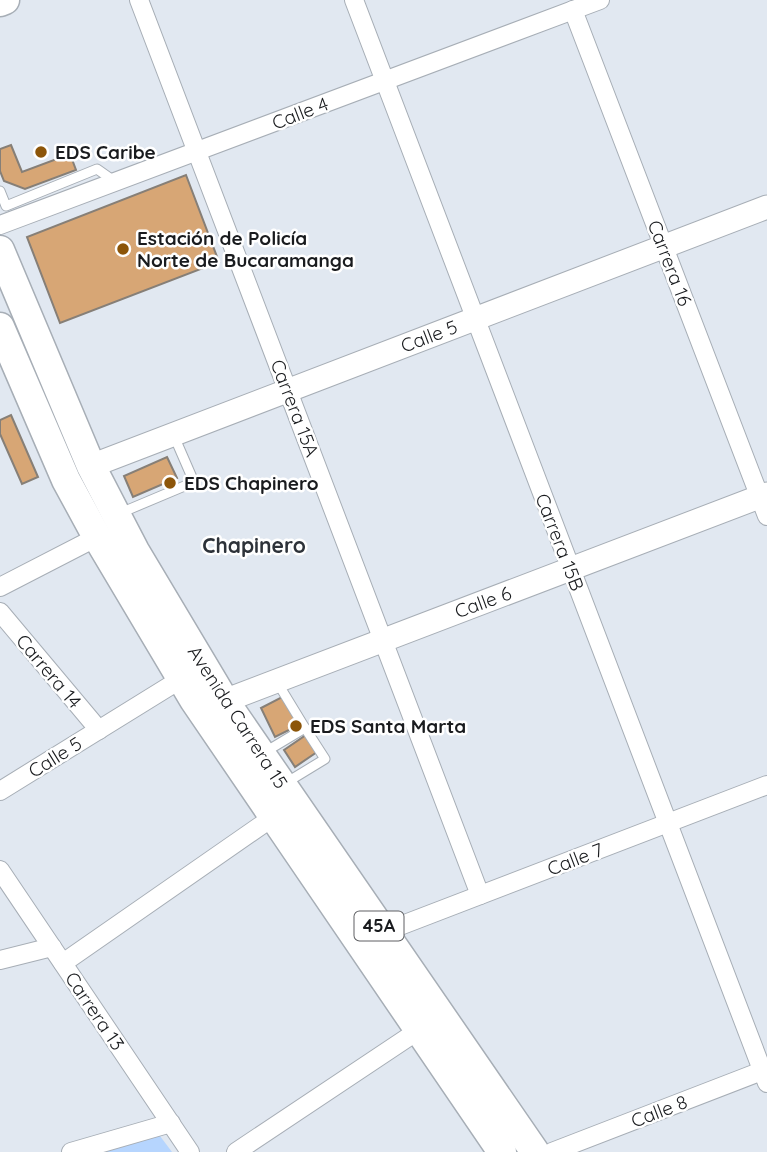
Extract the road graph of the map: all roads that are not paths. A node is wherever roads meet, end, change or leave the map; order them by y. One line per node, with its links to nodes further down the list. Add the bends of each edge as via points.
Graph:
1 (5, 0): 6 (main road)
2 (15, 0): 8 (street)
3 (139, 0): 10 (street, Carrera 15A)
4 (354, 0): 9 (street, Carrera 15B)
5 (600, 0): 7 (street, Calle 4)
6 (0, 2)
7 (573, 10): 9 (street, Calle 4); 17 (street, Carrera 16)
8 (0, 18)
9 (384, 81): 10 (street, Calle 4); 19 (street, Carrera 15B)
10 (197, 151): 11 (street, Calle 4); 21 (street, Carrera 15A)
11 (116, 181): 13 (lane, via 97,169); 14 (street, Calle 4)
12 (0, 191): 13 (lane, via 6,206)
13 (37, 193): 14 (lane)
14 (52, 205): 16 (street, Calle 4)
15 (767, 207): 17 (street, Calle 5)
16 (0, 225)
17 (664, 247): 19 (street, Calle 5); 24 (street, Carrera 16)
18 (0, 250): 23 (main road, Avenida Carrera 15 / 45A)
19 (475, 319): 21 (street, Calle 5); 27 (street, Carrera 15B)
20 (0, 327): 26 (main road, Avenida Carrera 15 / 45A, via 54,454)
21 (288, 390): 22 (street, Calle 5); 30 (street, Carrera 15A)
22 (173, 434): 23 (street, Calle 5); 25 (lane, via 194,482)
23 (91, 466): 25 (main road, Avenida Carrera 15 / 45A)
24 (765, 502): 27 (street, Calle 6)
25 (116, 516): 33 (main road, Avenida Carrera 15 / 45A)
26 (97, 537): 28 (street); 31 (main road, Avenida Carrera 15 / 45A)
27 (571, 569): 30 (street, Calle 6); 41 (street, Carrera 15B)
28 (4, 579)
29 (0, 612): 35 (street, Carrera 14)
30 (383, 639): 32 (street, Calle 6); 43 (street, Carrera 15A)
31 (181, 679): 33 (main road, Avenida Carrera 15 / 45A); 35 (street, Calle 5)
32 (276, 680): 33 (street, Calle 6); 34 (lane)
33 (212, 705): 36 (main road, Avenida Carrera 15 / 45A); 40 (main road, Avenida Carrera 15 / 45A)
34 (305, 728): 36 (lane); 37 (lane, via 325,759)
35 (99, 730): 39 (street, Calle 5)
36 (261, 754): 37 (main road, Avenida Carrera 15 / 45A)
37 (283, 785): 44 (main road, Avenida Carrera 15 / 45A)
38 (767, 785): 41 (street, Calle 7)
39 (0, 791)
40 (273, 817): 47 (street); 48 (main road, Avenida Carrera 15 / 45A)
41 (668, 823): 43 (street, Calle 7); 49 (street, Carrera 15B)
42 (0, 870): 45 (street, Carrera 13)
43 (480, 895): 44 (street, Calle 7)
44 (384, 932): 55 (main road, Avenida Carrera 15 / 45A)
45 (52, 947): 46 (street); 47 (street, Carrera 13)
46 (0, 960)
47 (63, 963): 50 (street, Carrera 13)
48 (419, 1030): 53 (street); 54 (main road, Avenida Carrera 15 / 45A)
49 (766, 1074): 56 (street, Calle 8)
50 (171, 1123): 51 (street); 52 (street, Carrera 13)
51 (71, 1152)
52 (190, 1152)
53 (236, 1152)
54 (502, 1152)
55 (535, 1152)
56 (552, 1152)

